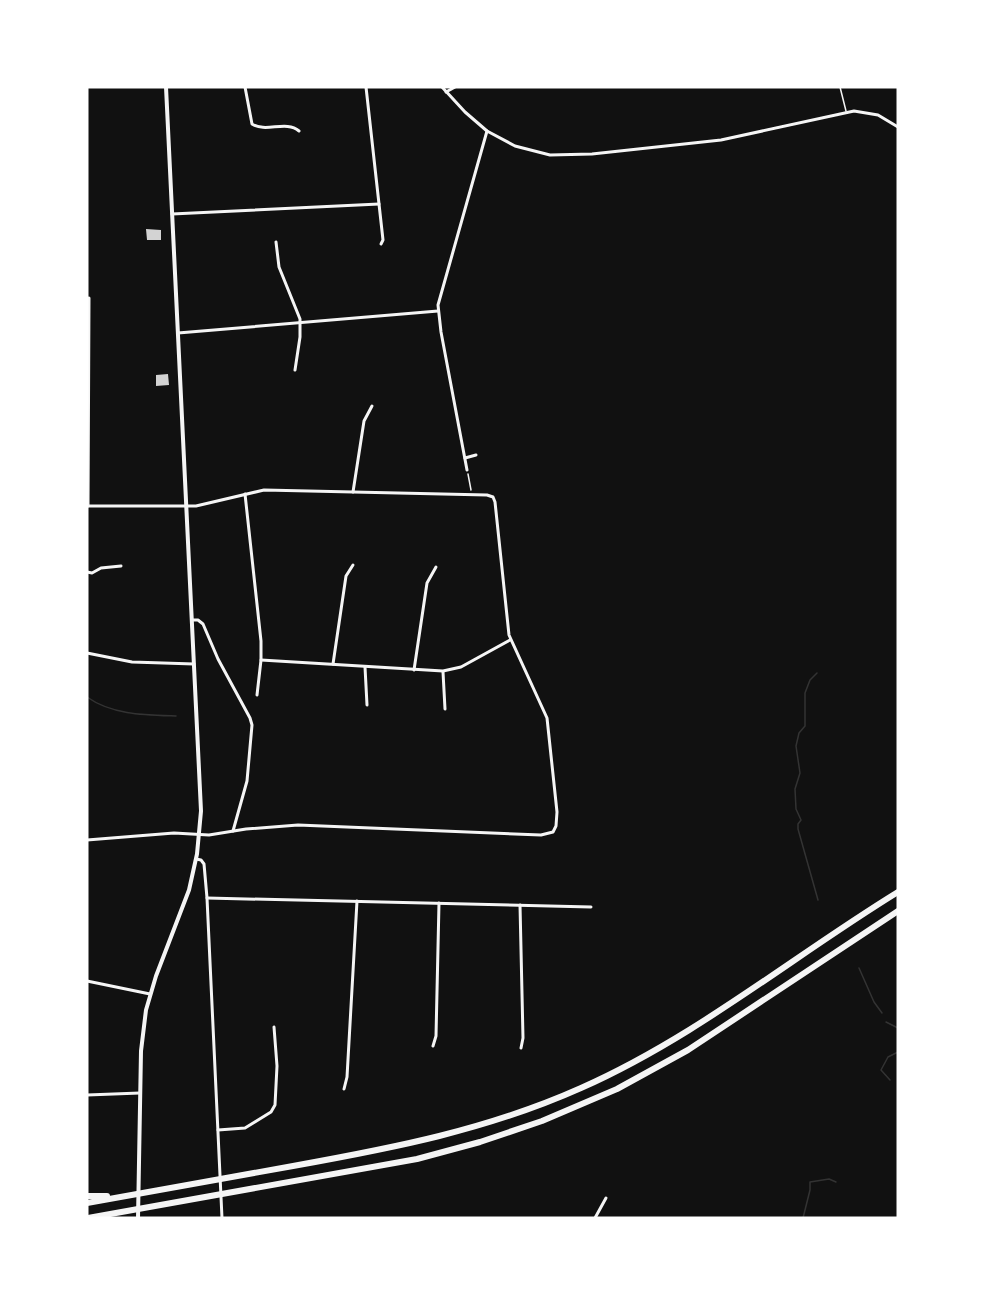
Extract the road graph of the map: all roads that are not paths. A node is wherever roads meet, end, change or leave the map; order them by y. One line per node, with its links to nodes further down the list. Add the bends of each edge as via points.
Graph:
1 (166, 87): 13 (street)
2 (245, 87): 10 (street, via 252,124 261,128 291,126)
3 (366, 87): 12 (street)
4 (442, 87): 7 (street)
5 (454, 87): 7 (street)
6 (840, 87): 8 (lane)
7 (446, 92): 11 (street)
8 (846, 112): 9 (street, via 872,113); 11 (street, via 721,140 567,156 526,150)
9 (898, 127)
10 (299, 131)
11 (486, 131): 17 (street)
12 (379, 204): 13 (street); 15 (street, via 384,240)
13 (172, 214): 19 (street)
14 (276, 242): 18 (street, via 279,267)
15 (381, 244)
16 (89, 298): 27 (street)
17 (438, 311): 18 (street); 23 (street)
18 (300, 323): 19 (street); 20 (street)
19 (178, 333): 28 (street)
20 (295, 370)
21 (372, 406): 25 (street, via 364,421)
22 (476, 455): 23 (street)
23 (465, 458): 24 (street)
24 (467, 470)
25 (354, 492): 26 (street); 34 (street, via 490,496 495,501)
26 (244, 493): 28 (street); 36 (street)
27 (88, 506): 28 (street)
28 (187, 506): 33 (street)
29 (353, 565): 38 (street, via 346,576)
30 (121, 566): 32 (street)
31 (436, 567): 40 (street, via 428,583)
32 (87, 572)
33 (192, 620): 37 (street); 45 (street, via 203,624 251,722 247,781)
34 (510, 640): 41 (street, via 461,667); 45 (street, via 547,718 557,812 553,832 490,834 298,825)
35 (87, 653): 37 (street, via 132,662)
36 (261, 660): 38 (street); 42 (street)
37 (194, 664): 46 (street)
38 (333, 664): 39 (street)
39 (365, 667): 40 (street); 43 (street)
40 (414, 670): 41 (street)
41 (443, 671): 44 (street)
42 (256, 695)
43 (367, 705)
44 (445, 709)
45 (233, 831): 46 (street)
46 (200, 835): 47 (street); 48 (street)
47 (87, 840)
48 (196, 859): 50 (street, via 204,864); 57 (street, via 184,906)
49 (898, 892): 66 (highway, via 675,1040 568,1094 500,1120 430,1140)
50 (207, 898): 51 (street); 64 (street)
51 (357, 901): 52 (street); 61 (street)
52 (439, 903): 53 (street); 59 (street)
53 (520, 905): 54 (street); 60 (street, via 524,1038)
54 (591, 907)
55 (898, 911): 69 (highway, via 688,1050 572,1109 496,1137 425,1157)
56 (87, 981): 57 (street)
57 (150, 994): 62 (street, via 142,1041)
58 (274, 1027): 64 (street, via 277,1066 272,1112 244,1128)
59 (433, 1046)
60 (521, 1048)
61 (344, 1089)
62 (140, 1093): 63 (street); 70 (street)
63 (87, 1095)
64 (218, 1130): 71 (street)
65 (87, 1196): 66 (highway)
66 (120, 1197): 68 (highway)
67 (606, 1198): 72 (street)
68 (87, 1203)
69 (88, 1218)
70 (138, 1218)
71 (222, 1218)
72 (595, 1218)

